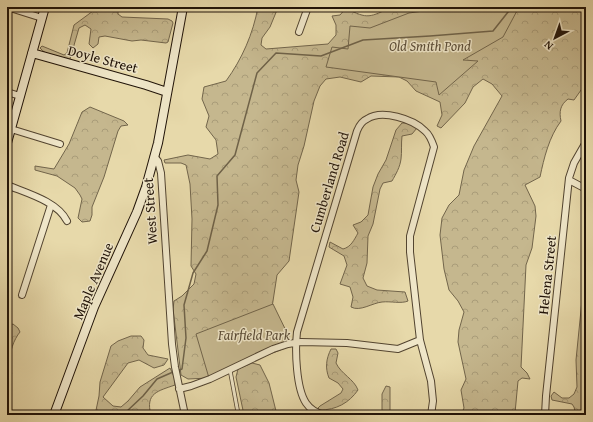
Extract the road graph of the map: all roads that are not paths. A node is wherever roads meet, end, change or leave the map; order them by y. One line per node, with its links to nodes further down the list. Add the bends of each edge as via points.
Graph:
1 (7, 7): 5 (street)
2 (45, 7): 5 (main road)
3 (182, 7): 9 (main road, West Street)
4 (308, 7): 6 (street)
5 (42, 18): 7 (main road)
6 (299, 32)
7 (32, 53): 9 (main road, Doyle Street); 10 (main road)
8 (7, 92): 10 (street)
9 (167, 92): 15 (main road, West Street)
10 (20, 96): 11 (main road)
11 (11, 129): 13 (main road); 14 (street)
12 (586, 142): 16 (street, Helena Street, via 574,163)
13 (7, 143)
14 (60, 144)
15 (154, 156): 25 (street, West Street, via 161,173 170,324); 26 (main road, Maple Avenue, via 137,212 94,307)
16 (569, 180): 18 (street); 31 (street, Helena Street)
17 (7, 186): 19 (street, via 36,196)
18 (586, 189)
19 (51, 205): 20 (street); 21 (street)
20 (67, 221)
21 (22, 295)
22 (420, 340): 23 (street, via 398,349 348,343); 23 (street, Cumberland Road, via 410,236 434,147 426,131 405,118 378,115 368,118 356,131 296,332); 30 (street, Cumberland Road, via 434,401)
23 (296, 343): 24 (street, via 273,349); 29 (street, Cumberland Road, via 302,396 310,408)
24 (230, 370): 25 (street); 28 (lane)
25 (179, 389): 27 (street, West Street)
26 (54, 415)
27 (185, 415)
28 (237, 415)
29 (324, 415)
30 (431, 415)
31 (545, 415)

